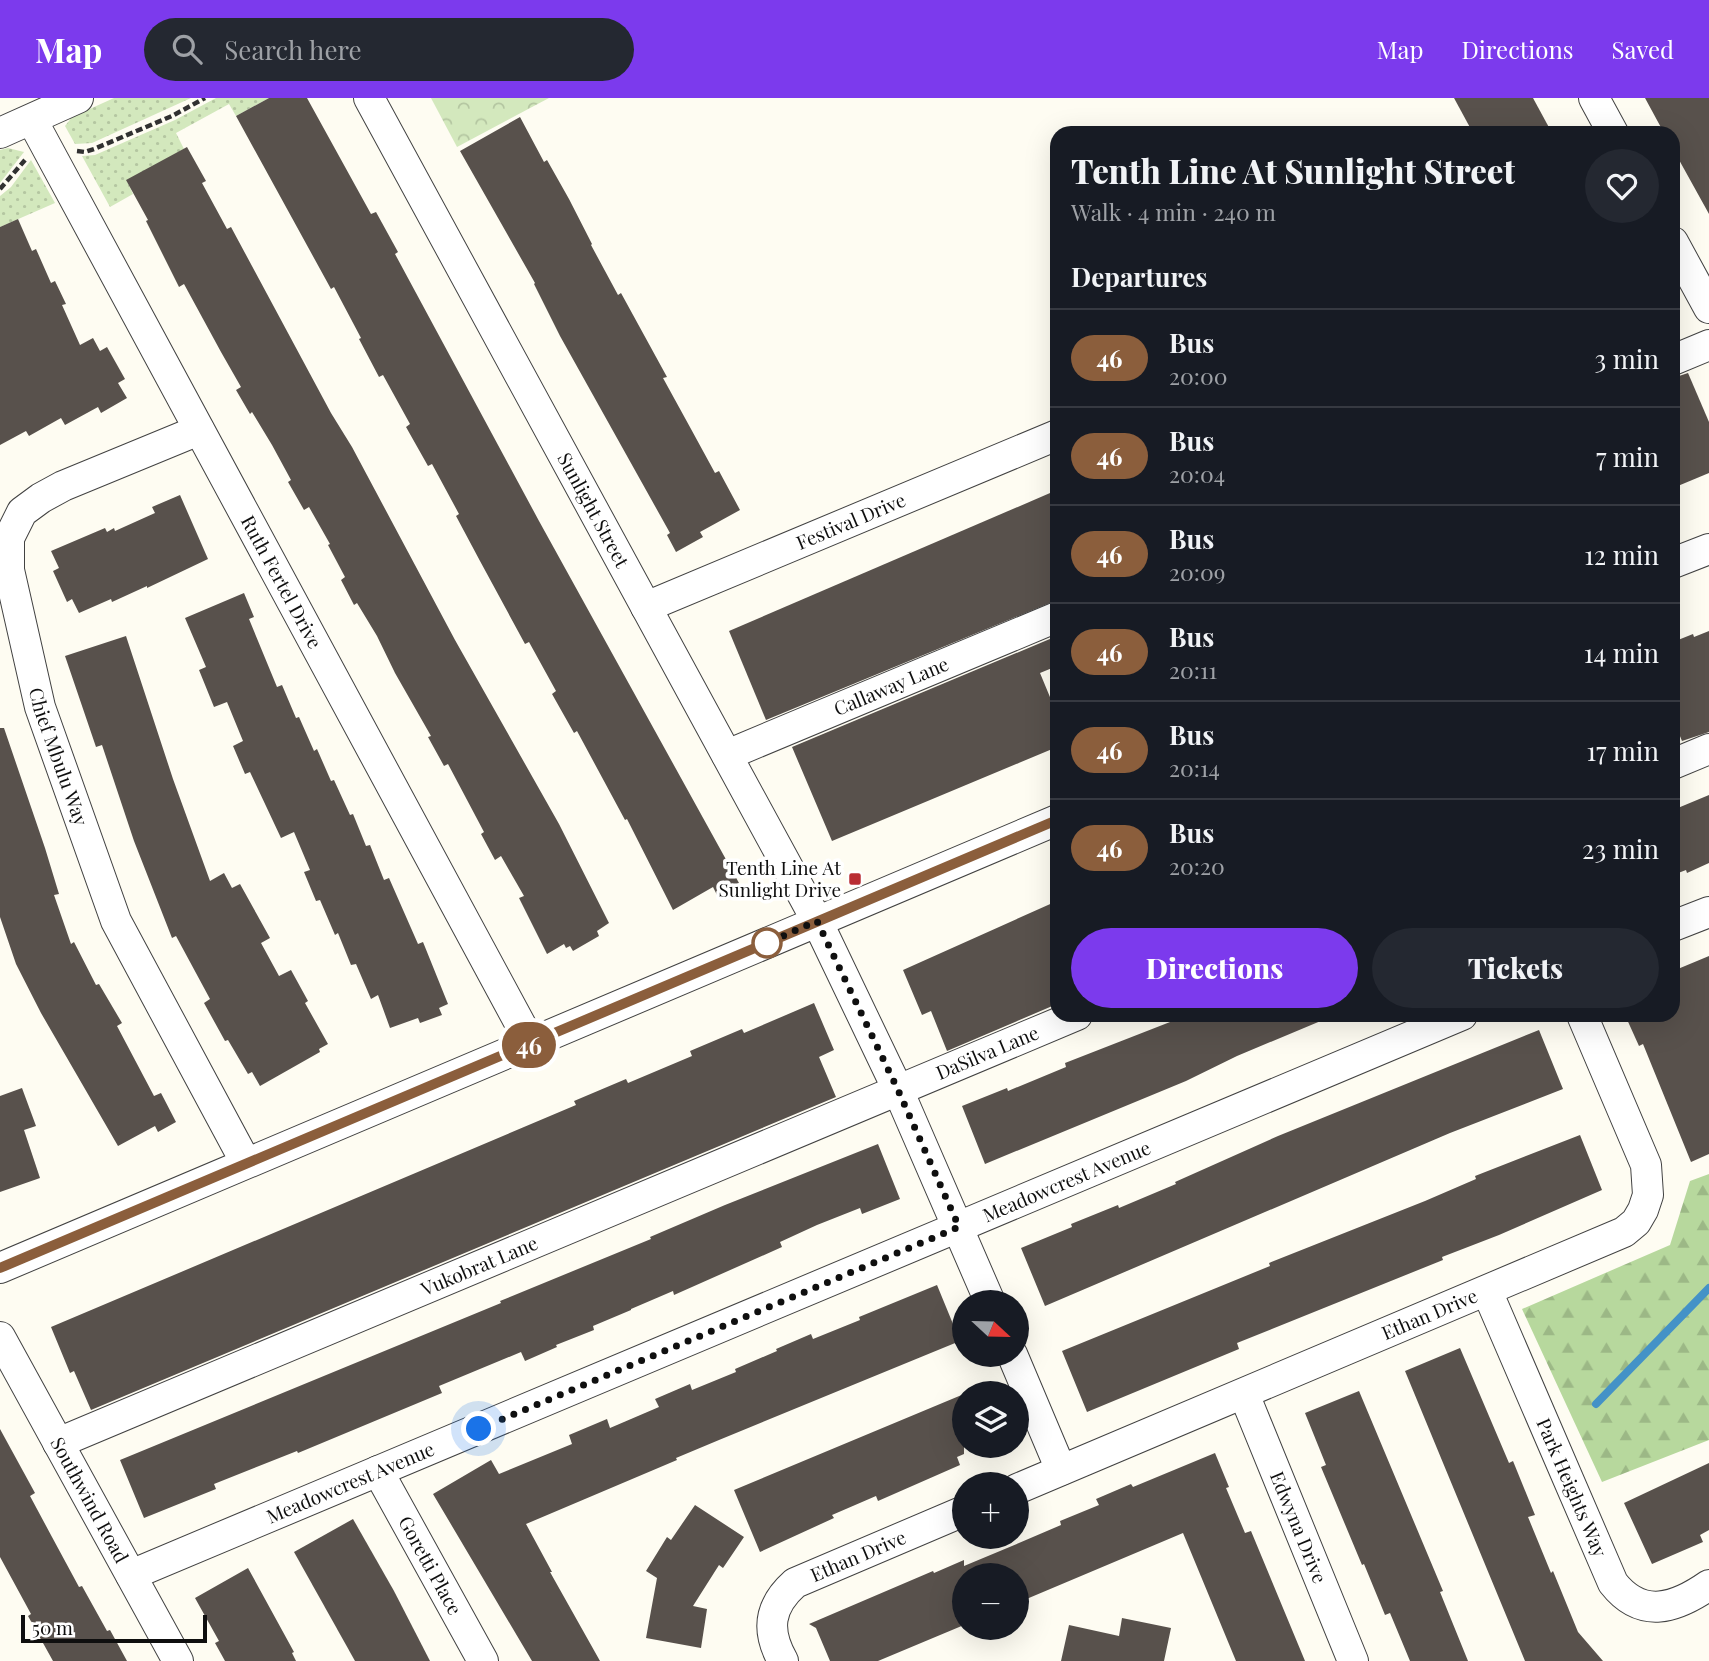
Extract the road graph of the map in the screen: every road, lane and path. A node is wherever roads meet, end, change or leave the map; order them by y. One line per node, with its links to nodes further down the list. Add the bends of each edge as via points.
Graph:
1 (78, 98): 5 (street)
2 (205, 98): 8 (path, via 94,149 85,152)
3 (369, 98): 19 (street, Sunlight Street)
4 (1594, 98): 6 (street)
5 (33, 120): 7 (street); 15 (street, Ruth Fertel Drive)
6 (1610, 126)
7 (0, 133)
8 (68, 147)
9 (28, 155): 10 (path)
10 (0, 189)
11 (1680, 255): 12 (street)
12 (1709, 308)
13 (1709, 345): 14 (street)
14 (1680, 357)
15 (199, 430): 31 (street, Ruth Fertel Drive); 33 (street, Chief Mbulu Way, via 41,498 22,512 9,538 9,570 40,707 116,921)
16 (1050, 438): 19 (street, Festival Drive)
17 (1709, 549): 18 (street)
18 (1680, 560)
19 (646, 607): 22 (street, Sunlight Street)
20 (1050, 620): 22 (street, Callaway Lane)
21 (1709, 749): 23 (street)
22 (727, 755): 26 (street, Sunlight Street)
23 (1680, 761)
24 (1050, 823): 26 (street)
25 (1709, 912): 27 (street)
26 (817, 921): 31 (street); 32 (street, Sunlight Street)
27 (1680, 923)
28 (1060, 1022): 32 (street, DaSilva Lane)
29 (1445, 1022): 34 (street, Meadowcrest Avenue)
30 (1585, 1022): 37 (street, Ethan Drive, via 1646,1165 1648,1195 1643,1210 1624,1232)
31 (531, 1044): 33 (street)
32 (898, 1090): 34 (street, Sunlight Street); 41 (street, Vukobrat Lane)
33 (246, 1163): 35 (street)
34 (959, 1227): 36 (street, Sunlight Street); 43 (street, Meadowcrest Avenue)
35 (0, 1269)
36 (985, 1290)
37 (1487, 1291): 40 (street, Ethan Drive); 47 (street, Park Heights Way, via 1622,1594 1657,1608 1681,1602)
38 (0, 1337): 41 (street, Southwind Road)
39 (1017, 1367): 42 (street)
40 (1244, 1394): 42 (street, Ethan Drive); 51 (street, Edwyna Drive)
41 (58, 1443): 46 (street, Southwind Road)
42 (1061, 1470): 44 (street, Ethan Drive)
43 (378, 1471): 46 (street, Meadowcrest Avenue); 49 (street, Goretti Place)
44 (1029, 1484)
45 (952, 1516): 50 (street, Ethan Drive, via 796,1583 773,1616 771,1638)
46 (131, 1575): 48 (street, Southwind Road)
47 (1709, 1585)
48 (178, 1661)
49 (483, 1661)
50 (783, 1661)
51 (1353, 1661)

